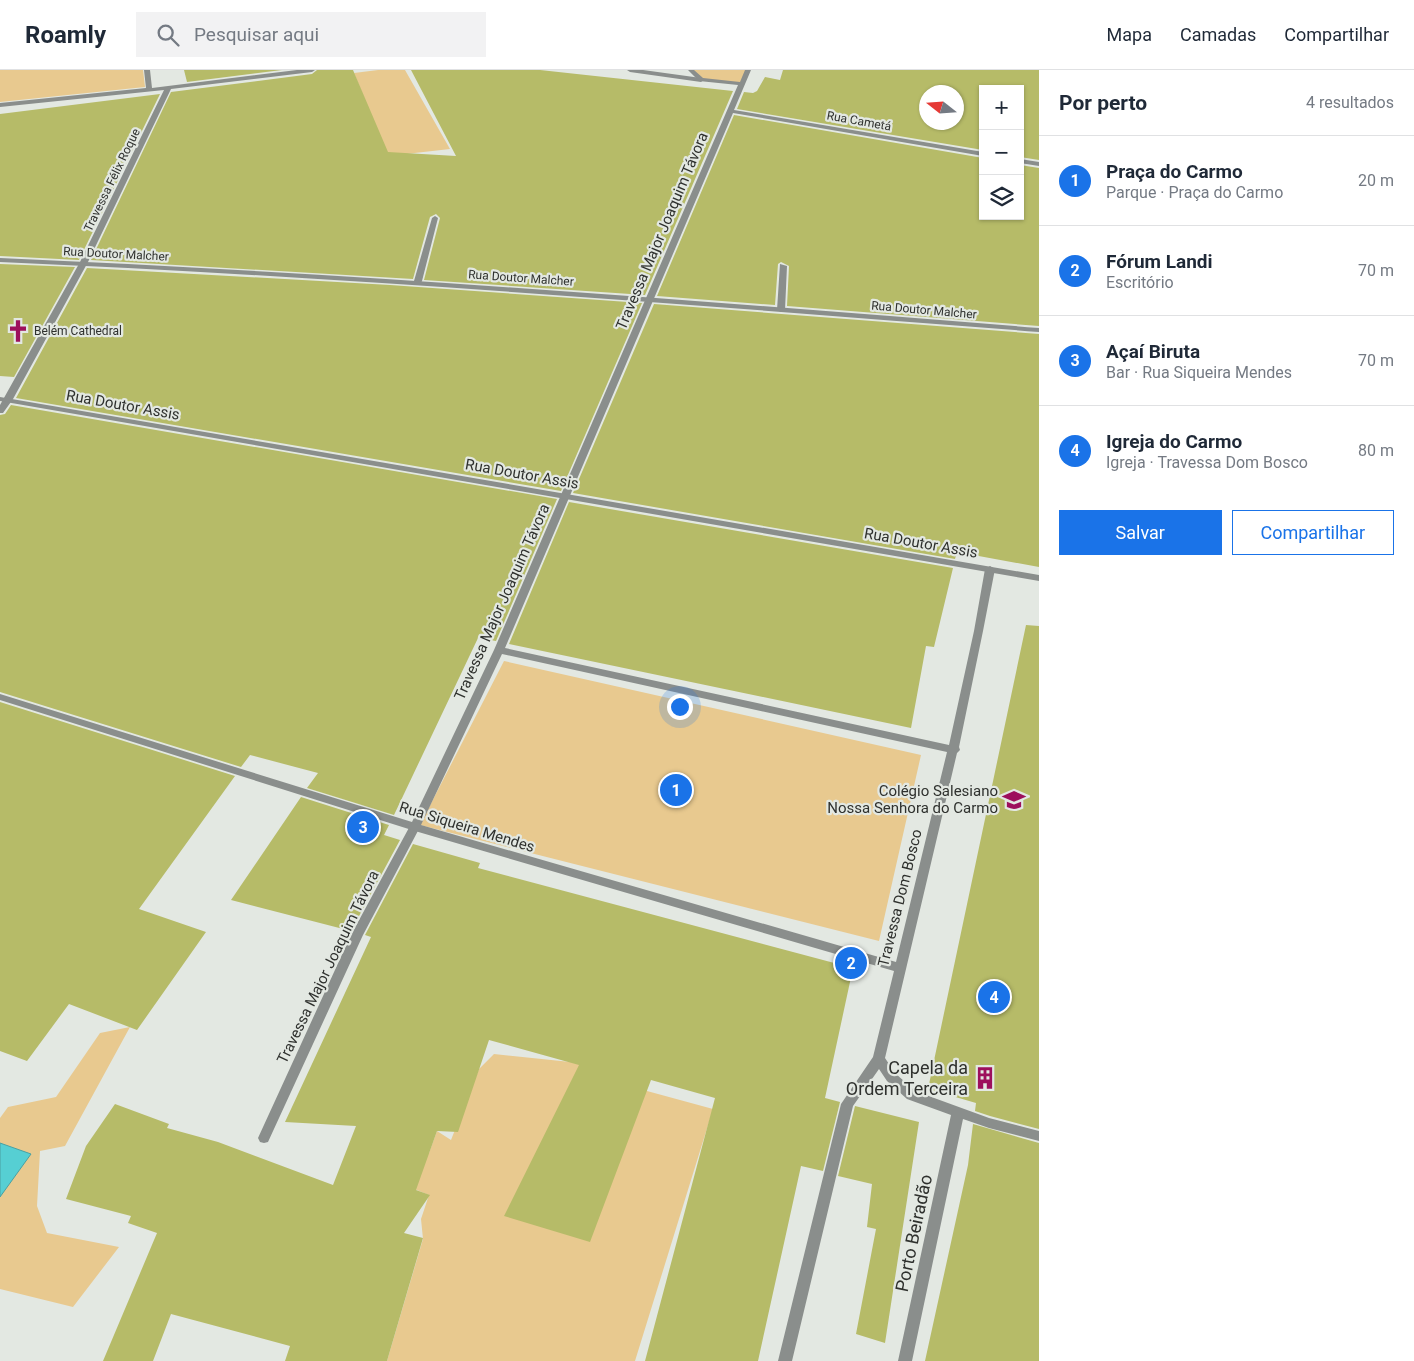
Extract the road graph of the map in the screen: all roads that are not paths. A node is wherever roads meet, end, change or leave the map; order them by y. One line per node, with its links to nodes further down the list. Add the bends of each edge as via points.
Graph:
1 (147, 70): 9 (street)
2 (312, 70): 8 (street)
3 (630, 70): 6 (street)
4 (691, 70): 6 (street)
5 (748, 70): 7 (street, Travessa Major Joaquim Távora)
6 (701, 80): 7 (street)
7 (742, 84): 11 (street, Travessa Major Joaquim Távora)
8 (169, 87): 9 (street); 17 (street, Travessa Félix Roque)
9 (149, 90): 10 (street)
10 (0, 105)
11 (731, 110): 12 (street, Rua Cametá); 20 (street, Travessa Major Joaquim Távora)
12 (979, 153)
13 (1024, 162): 14 (street)
14 (1039, 164)
15 (435, 218): 19 (street)
16 (0, 260): 17 (street, Rua Doutor Malcher)
17 (84, 262): 19 (street, Rua Doutor Malcher); 23 (street, Travessa Félix Roque)
18 (783, 266): 21 (street)
19 (418, 281): 20 (street, Rua Doutor Malcher)
20 (649, 299): 21 (street, Rua Doutor Malcher); 25 (street, Travessa Major Joaquim Távora)
21 (781, 310): 22 (street, Rua Doutor Malcher)
22 (1039, 330)
23 (5, 399): 24 (street, Travessa Félix Roque); 25 (street, Rua Doutor Assis)
24 (0, 411)
25 (565, 496): 26 (street, Rua Doutor Assis); 28 (street, Travessa Major Joaquim Távora)
26 (990, 569): 27 (street, Rua Doutor Assis); 30 (street, Travessa Dom Bosco)
27 (1039, 578)
28 (499, 650): 30 (street); 31 (street, Travessa Major Joaquim Távora)
29 (0, 697): 31 (street, Rua Siqueira Mendes)
30 (955, 750): 32 (street, Travessa Dom Bosco)
31 (415, 828): 32 (street, Rua Siqueira Mendes); 36 (street, Travessa Major Joaquim Távora, via 357,936)
32 (899, 968): 33 (street, Travessa Dom Bosco)
33 (879, 1059): 34 (street, via 891,1077 911,1095); 37 (street, Travessa Dom Bosco, via 847,1104)
34 (958, 1113): 35 (street); 38 (street, Porto Beiradão)
35 (1039, 1136)
36 (264, 1138)
37 (785, 1361)
38 (905, 1361)

